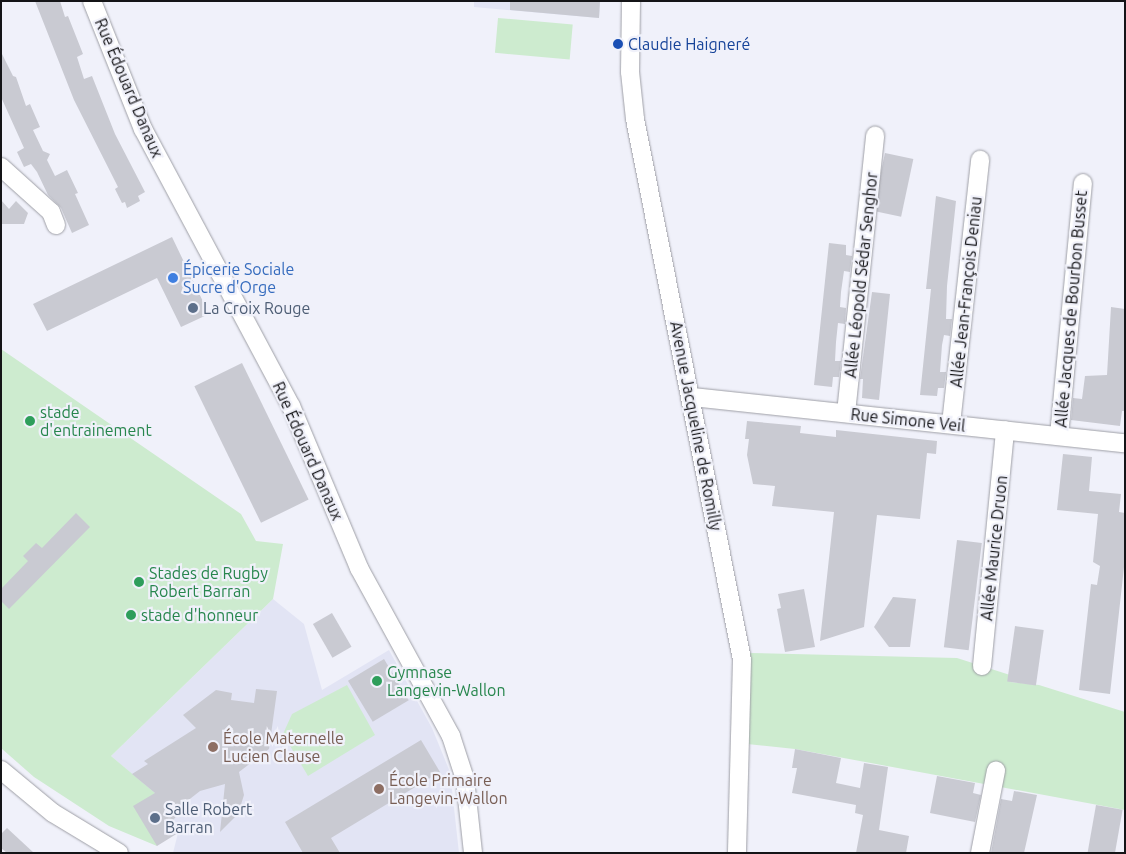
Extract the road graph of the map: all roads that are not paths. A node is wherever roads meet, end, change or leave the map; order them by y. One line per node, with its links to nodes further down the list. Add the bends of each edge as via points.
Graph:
1 (92, 1): 18 (street, Rue Édouard Danaux, via 144,129 292,406 363,575 451,736 465,780)
2 (631, 1): 8 (street, Avenue Jacqueline de Romilly, via 630,72 636,118)
3 (875, 136): 9 (street, Allée Léopold Sédar Senghor)
4 (980, 160): 10 (street, Allée Jean-François Deniau)
5 (1, 167): 7 (street, via 51,212)
6 (1083, 183): 12 (street, Allée Jacques de Bourbon Busset)
7 (56, 225)
8 (692, 397): 9 (street, Rue Simone Veil); 19 (street, Avenue Jacqueline de Romilly, via 742,660)
9 (846, 413): 10 (street, Rue Simone Veil)
10 (951, 424): 11 (street, Rue Simone Veil)
11 (1005, 430): 12 (street, Rue Simone Veil); 14 (street, Allée Maurice Druon)
12 (1059, 436): 13 (street, Rue Simone Veil)
13 (1125, 443)
14 (982, 666)
15 (1, 770): 17 (street, via 72,826)
16 (996, 771): 20 (street)
17 (119, 853)
18 (473, 853)
19 (737, 853)
20 (980, 853)

